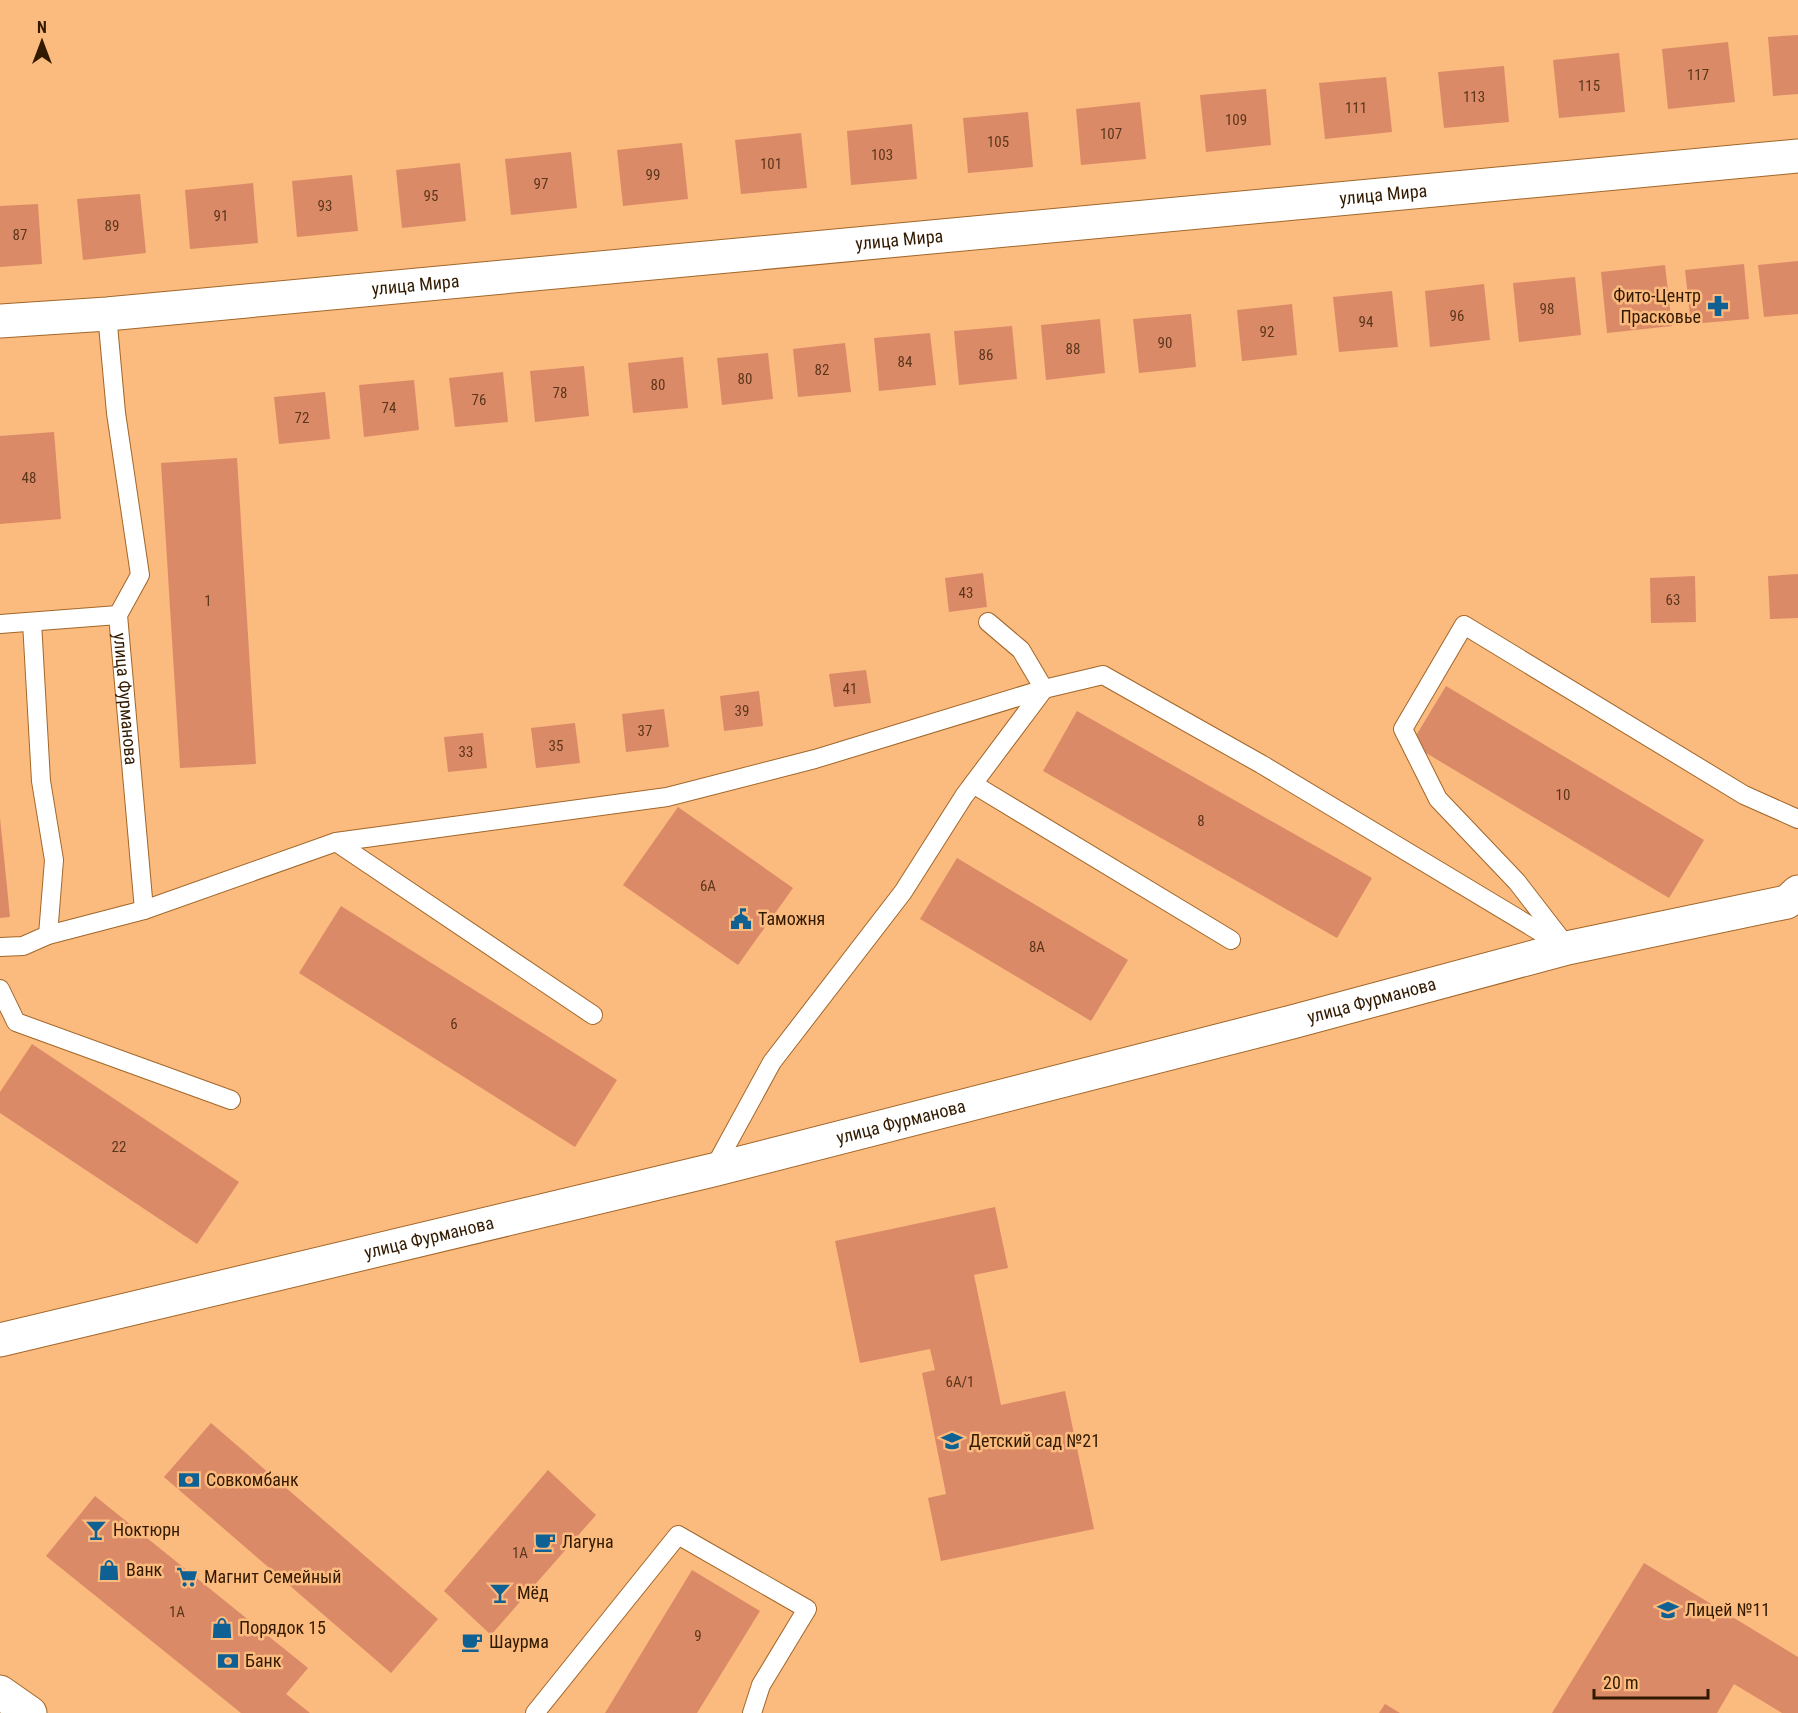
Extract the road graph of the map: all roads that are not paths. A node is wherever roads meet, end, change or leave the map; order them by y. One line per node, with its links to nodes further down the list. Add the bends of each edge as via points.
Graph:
1 (1798, 156): 2 (street, улица Мира)
2 (107, 314): 3 (street, улица Мира); 4 (lane, улица Фурманова, via 116,413 140,575)
3 (0, 321)
4 (118, 615): 5 (lane); 13 (lane, улица Фурманова)
5 (32, 622): 7 (lane); 14 (lane, via 41,781 54,860)
6 (988, 622): 8 (lane, via 1021,650)
7 (0, 624)
8 (1044, 689): 9 (lane); 11 (lane, via 815,759 667,797); 17 (lane, via 1103,675 1271,770)
9 (973, 784): 15 (lane); 21 (lane, via 903,892 772,1062)
10 (1798, 819): 17 (lane, via 1744,795 1464,625 1403,729 1438,799 1517,882)
11 (336, 842): 13 (lane); 19 (lane)
12 (1798, 892): 17 (street, улица Фурманова, via 1787,902)
13 (144, 910): 14 (lane)
14 (48, 935): 16 (lane, via 23,945)
15 (1231, 940)
16 (0, 947)
17 (1567, 948): 21 (street, улица Фурманова)
18 (0, 989): 20 (lane, via 16,1022)
19 (593, 1015)
20 (231, 1100)
21 (713, 1170): 22 (street, улица Фурманова)
22 (0, 1340)
23 (0, 1692): 24 (street)
24 (30, 1713)
25 (535, 1713): 26 (lane, via 678,1536 807,1609 760,1685)
26 (752, 1713)

